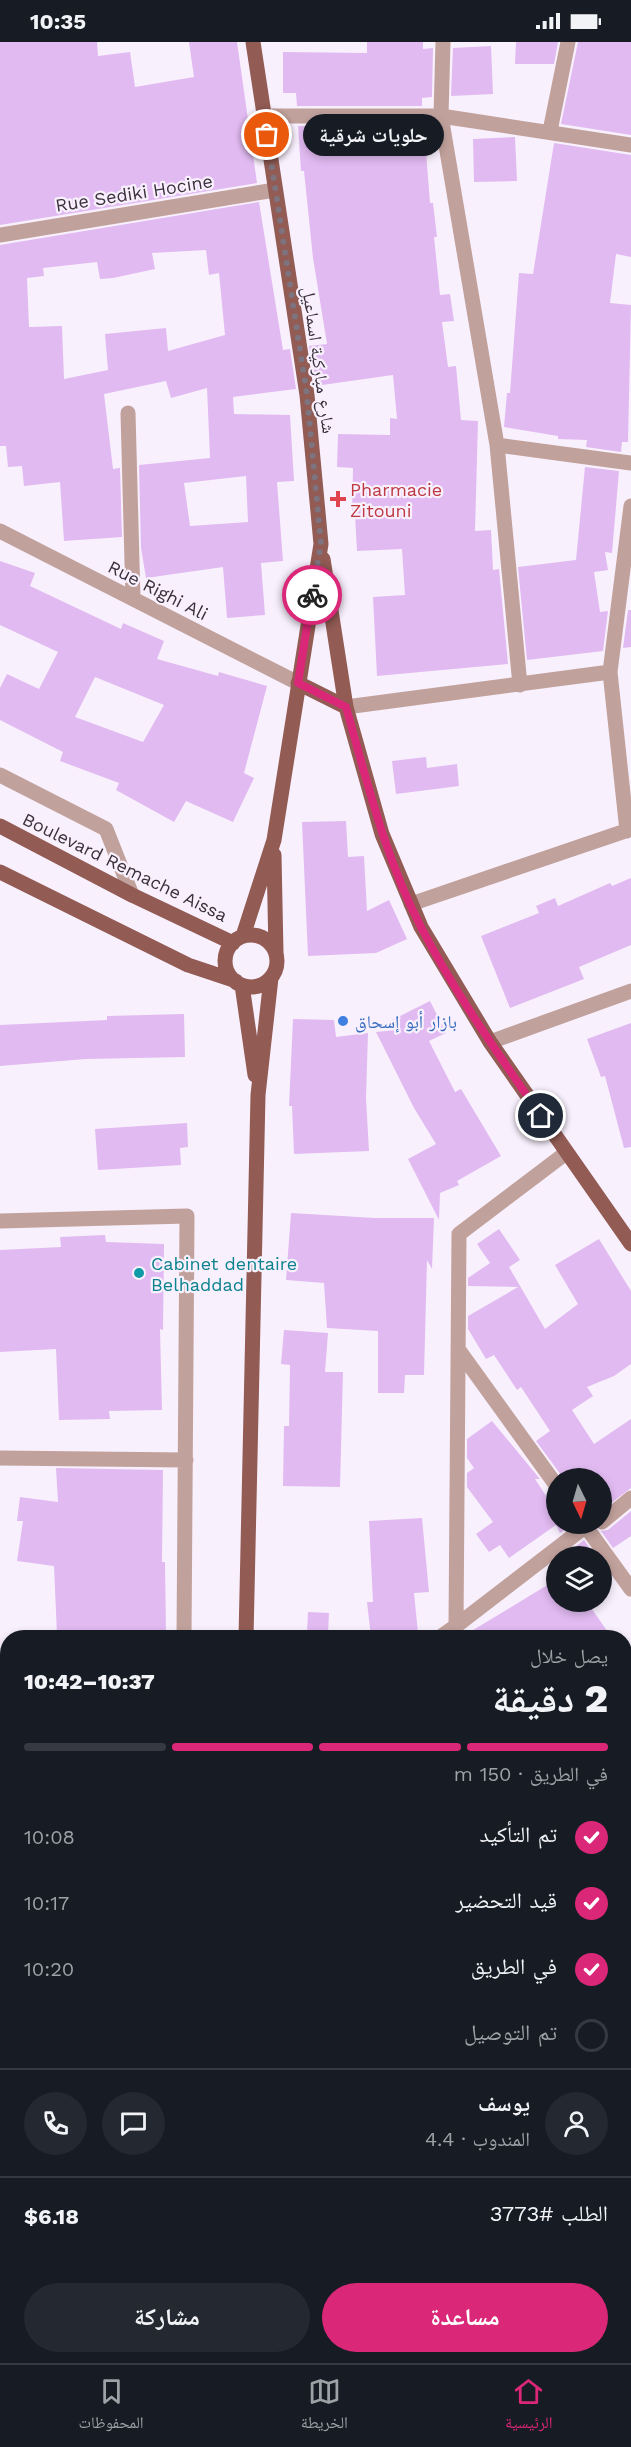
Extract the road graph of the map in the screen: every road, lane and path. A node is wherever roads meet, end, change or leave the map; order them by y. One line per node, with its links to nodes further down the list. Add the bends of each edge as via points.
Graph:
1 (252, 42): 4 (main road, شارع مباركية اسماعيل)
2 (443, 42): 5 (street)
3 (568, 42): 6 (street)
4 (264, 116): 5 (street); 8 (main road, شارع مباركية اسماعيل)
5 (441, 116): 6 (street); 11 (street)
6 (550, 131): 7 (street)
7 (631, 145)
8 (275, 190): 9 (street, Rue Sediki Hocine); 15 (main road, شارع مباركية اسماعيل, via 307,395)
9 (0, 235)
10 (128, 413): 16 (street)
11 (497, 446): 12 (street); 19 (street)
12 (631, 463)
13 (631, 506): 17 (street)
14 (0, 531): 16 (street, Rue Righi Ali)
15 (321, 544): 18 (main road, شارع مباركية اسماعيل); 20 (main road)
16 (133, 599): 18 (street, Rue Righi Ali)
17 (610, 672): 19 (street); 23 (street)
18 (298, 683): 20 (main road); 24 (main road, شارع مباركية اسماعيل)
19 (520, 685): 20 (street)
20 (346, 707): 27 (main road, via 382,834)
21 (0, 775): 26 (street, via 106,829)
22 (0, 826): 26 (main road, Boulevard Remache Aissa)
23 (629, 830): 27 (street)
24 (274, 840): 28 (main road); 29 (main road)
25 (0, 872): 31 (main road, via 188,965)
26 (132, 895): 28 (main road, Boulevard Remache Aissa)
27 (411, 904): 33 (main road)
28 (238, 939): 29 (main road, via 251,935 267,940); 31 (main road, via 225,961 226,969)
29 (276, 954): 30 (main road)
30 (271, 978): 31 (main road, via 258,986); 34 (main road)
31 (239, 983): 34 (main road)
32 (631, 991): 33 (street)
33 (490, 1042): 35 (main road)
34 (258, 1095): 49 (main road)
35 (566, 1153): 37 (main road); 38 (street, via 459,1234)
36 (0, 1221): 40 (street, via 187,1216)
37 (631, 1244)
38 (458, 1349): 41 (street); 47 (street)
39 (0, 1458): 40 (street)
40 (186, 1460): 48 (street)
41 (546, 1471)
42 (631, 1498): 43 (street)
43 (612, 1511)
44 (580, 1534): 47 (street)
45 (597, 1534): 46 (street)
46 (631, 1589)
47 (456, 1626): 50 (street)
48 (184, 1630)
49 (246, 1630)
50 (450, 1630)

